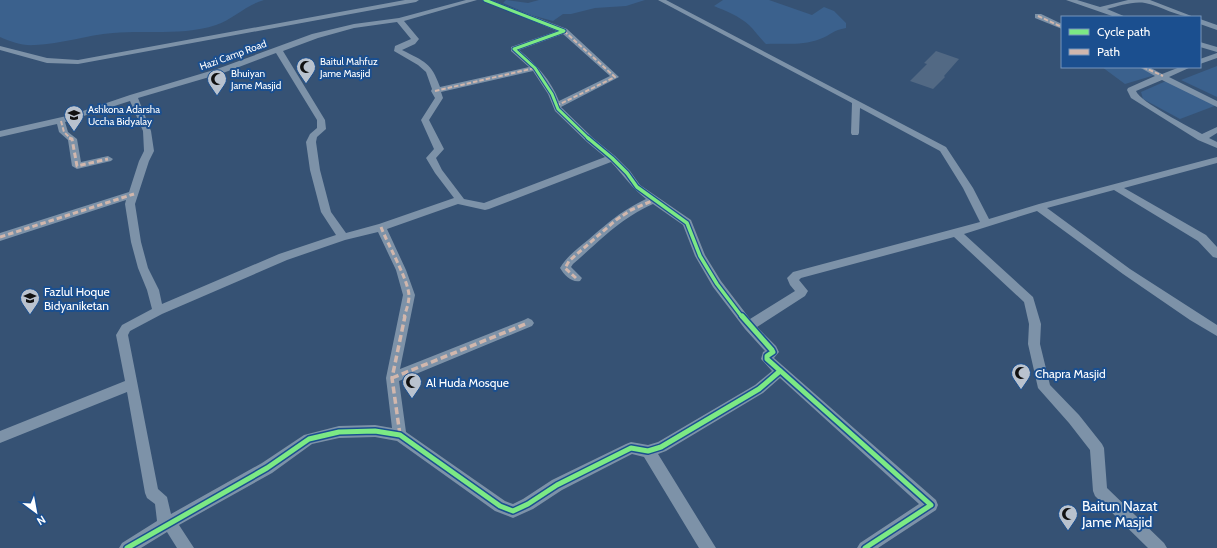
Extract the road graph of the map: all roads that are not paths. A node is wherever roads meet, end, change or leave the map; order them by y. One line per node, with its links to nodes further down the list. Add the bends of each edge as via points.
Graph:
1 (416, 0): 16 (street, via 78,62 36,59)
2 (474, 0): 10 (street, Hazi Camp Road)
3 (485, 0): 14 (street)
4 (661, 0): 27 (street)
5 (1069, 0): 6 (street)
6 (1100, 9): 8 (street); 9 (street, via 1133,1 1146,2)
7 (1038, 16): 12 (street)
8 (1119, 16)
9 (1187, 16)
10 (399, 20): 17 (street, Hazi Camp Road, via 334,30); 25 (street, via 415,39 398,48 398,51 421,63 430,71)
11 (1201, 21): 13 (street)
12 (1061, 27)
13 (1217, 28)
14 (564, 31): 21 (street, via 514,49); 29 (street, via 615,77)
15 (1201, 44): 18 (street)
16 (0, 48)
17 (278, 49): 26 (street, Hazi Camp Road, via 220,71); 48 (street, via 321,120 322,129 313,136 311,142 315,170 326,212)
18 (1217, 50)
19 (1217, 55): 20 (street)
20 (1201, 62)
21 (534, 68): 25 (street); 29 (street, via 552,94)
22 (1145, 68): 24 (street)
23 (1184, 68): 24 (street)
24 (1163, 76): 28 (street); 34 (street, via 1131,90 1134,96)
25 (435, 91): 42 (street, via 439,100 424,120 439,149 431,158 459,198)
26 (133, 97): 30 (street, Hazi Camp Road); 40 (street, via 147,131 149,151)
27 (856, 102): 32 (street); 44 (street, via 943,149 968,188)
28 (1217, 104)
29 (556, 106): 36 (street)
30 (61, 121): 33 (street, Hazi Camp Road); 37 (street, via 62,130 67,138 72,139 77,166)
31 (1217, 130): 34 (street)
32 (855, 133)
33 (0, 134)
34 (1201, 138): 35 (street)
35 (1217, 145)
36 (612, 158): 41 (street, via 637,187); 42 (street, via 485,207)
37 (108, 159)
38 (1217, 160): 39 (street)
39 (1117, 188): 43 (street); 49 (street, via 1202,238)
40 (134, 194): 47 (street); 51 (street, via 130,204 136,242)
41 (654, 200): 50 (street, via 616,220 569,261 565,268); 53 (street, via 687,223 700,256 717,284)
42 (458, 201): 45 (street)
43 (1039, 207): 44 (street); 54 (street, via 1089,245)
44 (986, 224): 46 (street)
45 (381, 227): 48 (street); 56 (street, via 402,270 409,295)
46 (956, 233): 53 (street, via 797,275 793,278 801,293); 62 (street, via 1029,300 1035,324 1034,344 1044,388 1097,448 1100,491)
47 (0, 237)
48 (343, 237): 51 (street, via 283,258)
49 (1217, 254)
50 (576, 278)
51 (158, 311): 57 (street, via 123,331)
52 (528, 323): 56 (street)
53 (749, 326): 55 (street, via 772,350 767,359)
54 (1217, 331)
55 (780, 372): 60 (street, via 661,447); 66 (street, via 931,505)
56 (392, 378): 58 (street)
57 (132, 384): 59 (street); 61 (street, via 152,494 162,502)
58 (400, 435): 60 (street, via 500,506 513,510 631,448); 61 (street, via 339,432 309,439 267,468)
59 (0, 437)
60 (648, 451): 65 (street)
61 (167, 524): 63 (street); 64 (street)
62 (1157, 547)
63 (127, 548)
64 (186, 548)
65 (708, 548)
66 (865, 548)

